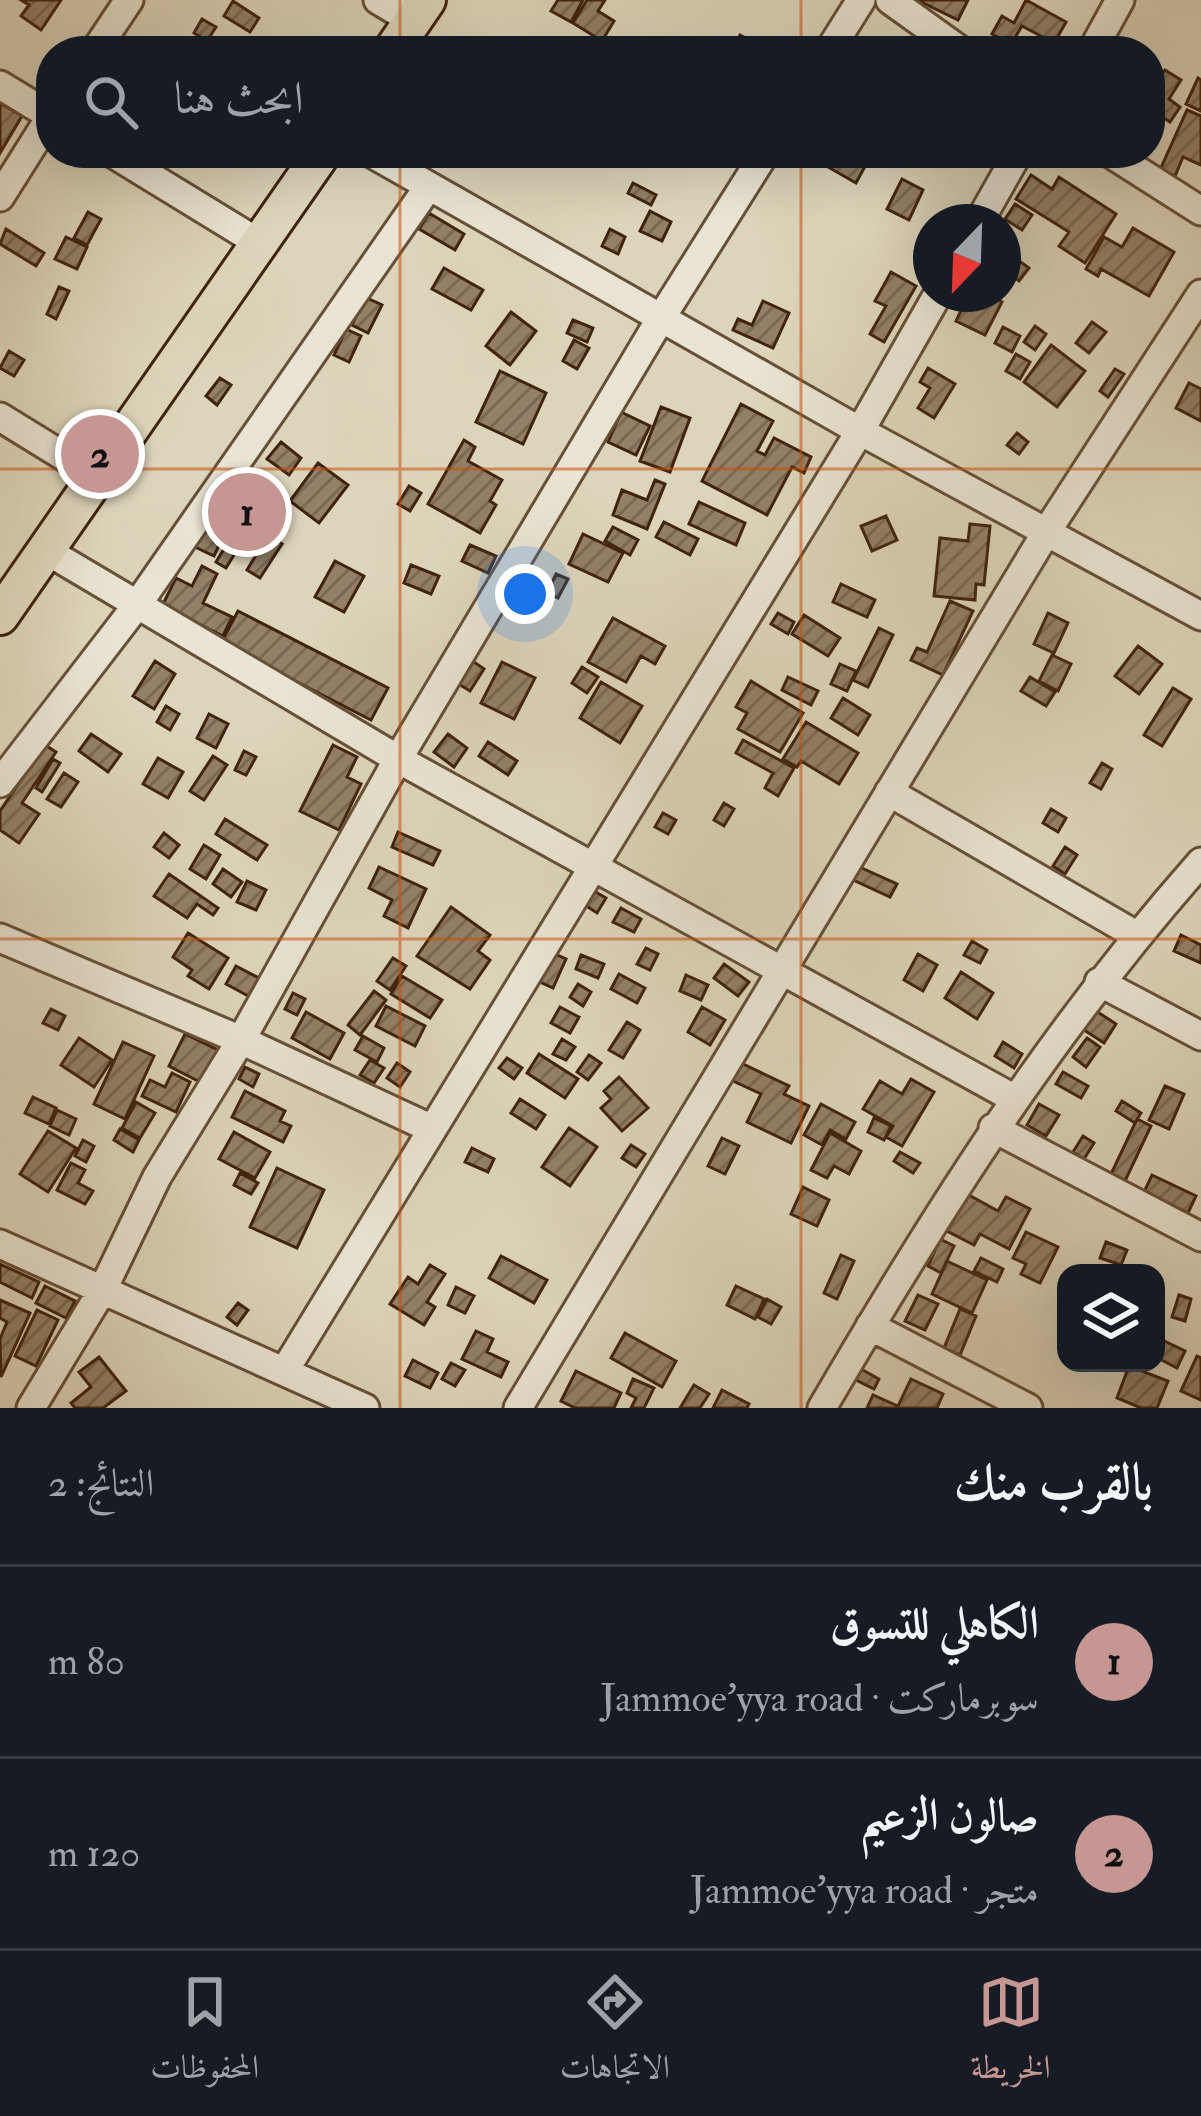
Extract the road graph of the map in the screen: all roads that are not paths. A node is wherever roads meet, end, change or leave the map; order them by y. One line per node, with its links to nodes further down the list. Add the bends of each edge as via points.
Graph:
1 (129, 0): 7 (street)
2 (379, 0): 6 (street)
3 (861, 0): 8 (street)
4 (890, 0): 9 (street)
5 (1120, 0): 10 (street)
6 (410, 24)
7 (104, 36)
8 (838, 36)
9 (940, 36)
10 (1100, 36)
11 (0, 85): 12 (street)
12 (36, 107)
13 (36, 140): 21 (street)
14 (137, 168): 24 (street)
15 (312, 168): 24 (main road)
16 (397, 168): 20 (street)
17 (756, 168): 27 (street)
18 (1010, 168): 22 (street)
19 (1133, 168): 23 (street)
20 (429, 186): 27 (street); 33 (street)
21 (0, 197)
22 (989, 204)
23 (1201, 212)
24 (260, 243): 30 (main road)
25 (1201, 295): 31 (street)
26 (928, 312): 29 (street)
27 (661, 318): 29 (street); 36 (street)
28 (0, 417): 30 (street)
29 (860, 430): 31 (street); 40 (street)
30 (99, 478): 32 (main road)
31 (1047, 531): 35 (street); 38 (street)
32 (47, 551): 33 (street); 34 (main road)
33 (136, 605): 36 (street); 37 (street)
34 (0, 616)
35 (1201, 616)
36 (398, 759): 40 (street); 46 (street)
37 (0, 783)
38 (889, 793): 41 (street); 43 (street)
39 (1201, 862): 41 (street)
40 (593, 866): 43 (street); 49 (street)
41 (1136, 935): 44 (street)
42 (0, 938): 46 (street)
43 (785, 970): 47 (street); 57 (street)
44 (1099, 982): 45 (street); 47 (street)
45 (1201, 1036)
46 (241, 1040): 49 (street); 52 (street, via 157,1177)
47 (1013, 1098): 48 (street)
48 (993, 1127): 50 (street); 53 (street)
49 (430, 1128): 54 (street)
50 (1201, 1238)
51 (0, 1244): 52 (street)
52 (103, 1289): 54 (street); 55 (street)
53 (870, 1326): 58 (street); 59 (street)
54 (285, 1370): 56 (street)
55 (31, 1408)
56 (365, 1408)
57 (518, 1408)
58 (822, 1408)
59 (1028, 1408)

